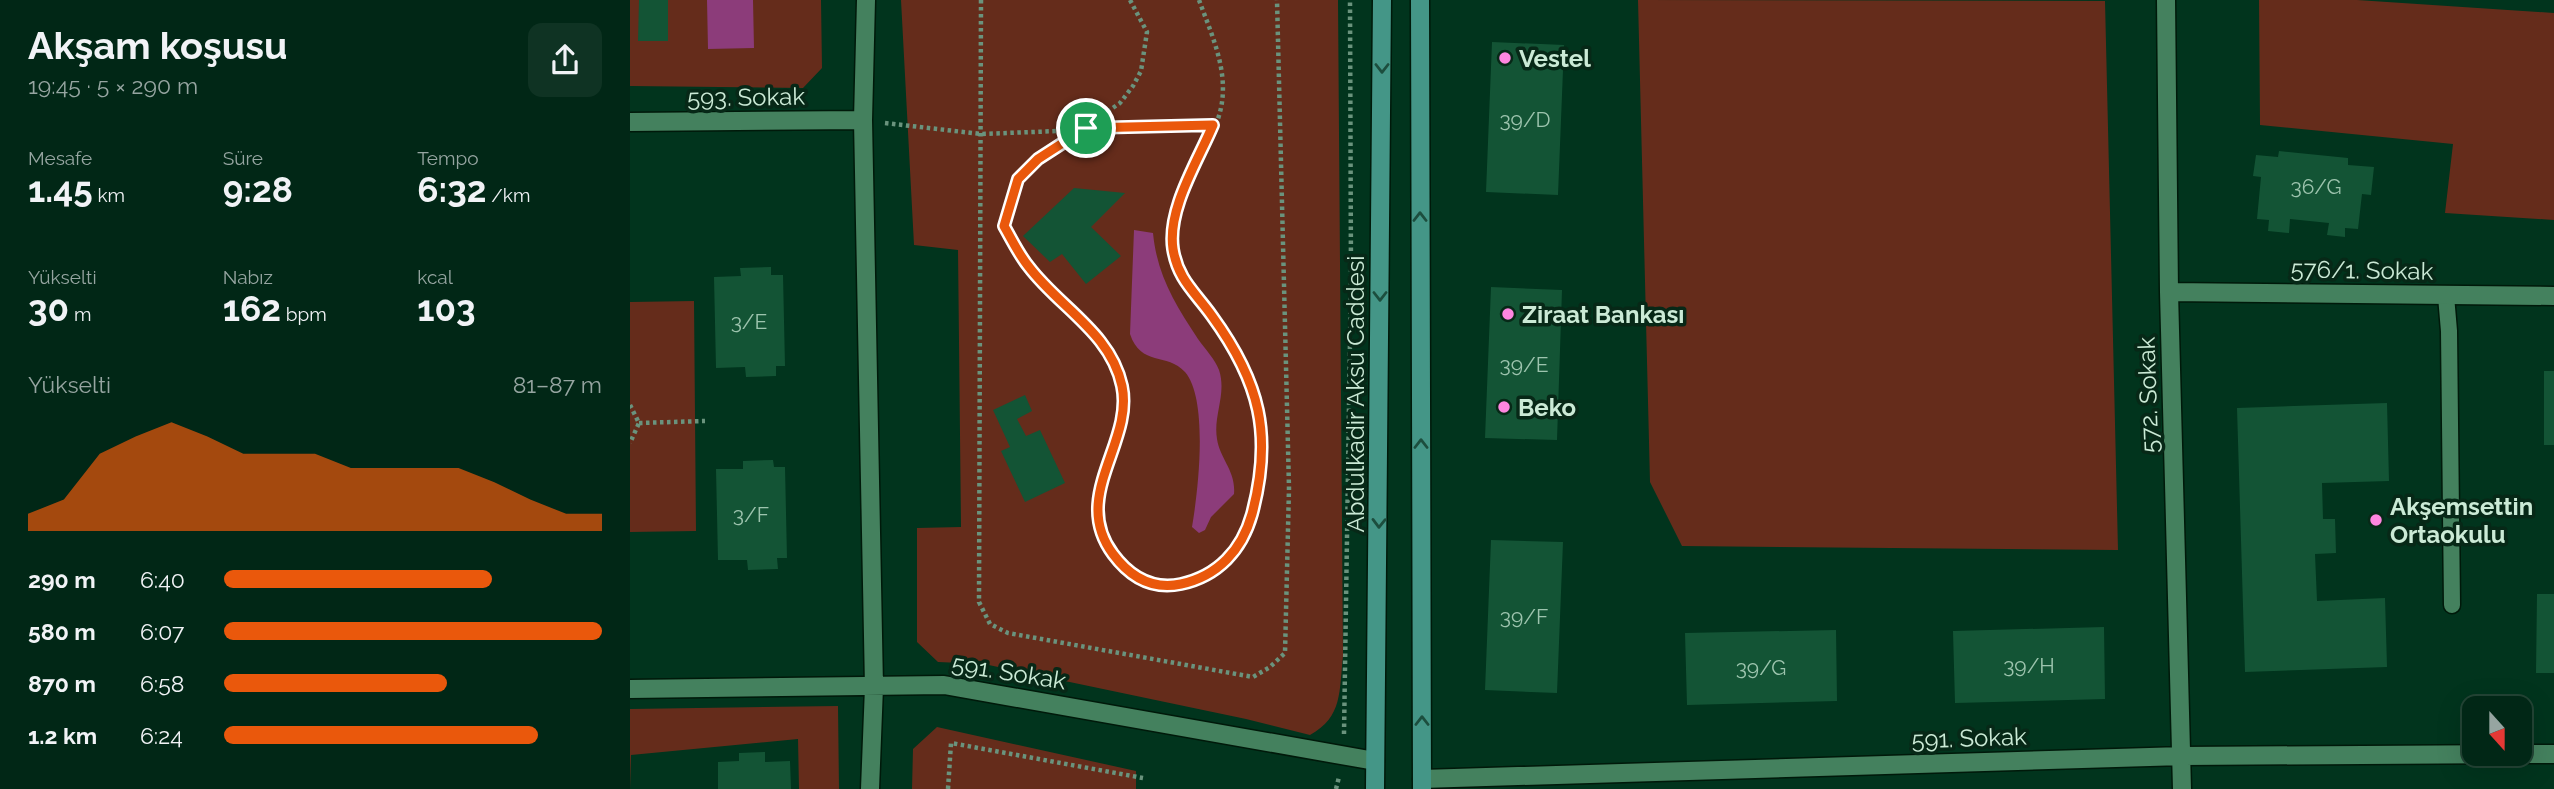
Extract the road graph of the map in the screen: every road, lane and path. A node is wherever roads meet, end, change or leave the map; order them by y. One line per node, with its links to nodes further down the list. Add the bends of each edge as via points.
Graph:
1 (866, 0): 10 (street)
2 (981, 0): 14 (path)
3 (1130, 0): 13 (path, via 1147,32 1141,71 1120,103)
4 (1199, 0): 12 (path, via 1222,75 1222,105)
5 (1277, 0): 14 (path, via 1289,488 1284,653 1252,677 1008,633 990,624 979,602)
6 (1350, 0): 28 (path)
7 (1382, 0): 30 (main road, Abdulkadir Aksu Caddesi, one-way to 30)
8 (1420, 0): 32 (main road, one-way to 8)
9 (2166, 0): 15 (street, 572. Sokak)
10 (863, 120): 11 (street, 593. Sokak); 14 (path); 23 (street)
11 (630, 122)
12 (1213, 125): 13 (path); 13 (path, via 1177,210 1173,247 1181,278 1232,343 1252,389 1263,429 1261,478 1239,546 1221,567 1196,581 1169,587 1131,575 1112,552 1101,528 1098,496 1121,418 1122,387 1110,355 1030,268 1004,226 1018,179 1038,159)
13 (1086, 128): 14 (path)
14 (981, 134)
15 (2169, 292): 16 (street, 576/1. Sokak); 29 (street, 572. Sokak)
16 (2445, 296): 17 (street, 576/1. Sokak); 22 (lane)
17 (2554, 296)
18 (630, 405): 20 (path)
19 (705, 421): 20 (path)
20 (639, 423): 21 (path)
21 (630, 443)
22 (2452, 605)
23 (874, 687): 24 (street, 591. Sokak); 28 (street, 591. Sokak, via 944,685); 33 (street)
24 (630, 689)
25 (2462, 754): 29 (street, 591. Sokak)
26 (2532, 754): 27 (street, 591. Sokak)
27 (2554, 754)
28 (1344, 755): 30 (street, 591. Sokak); 35 (path)
29 (2183, 756): 32 (street, 591. Sokak); 37 (street, 572. Sokak)
30 (1375, 761): 36 (main road, Abdulkadir Aksu Caddesi)
31 (1143, 778): 34 (path, via 951,743)
32 (1422, 784)
33 (870, 789)
34 (948, 789)
35 (1336, 789)
36 (1375, 789)
37 (2182, 789)

